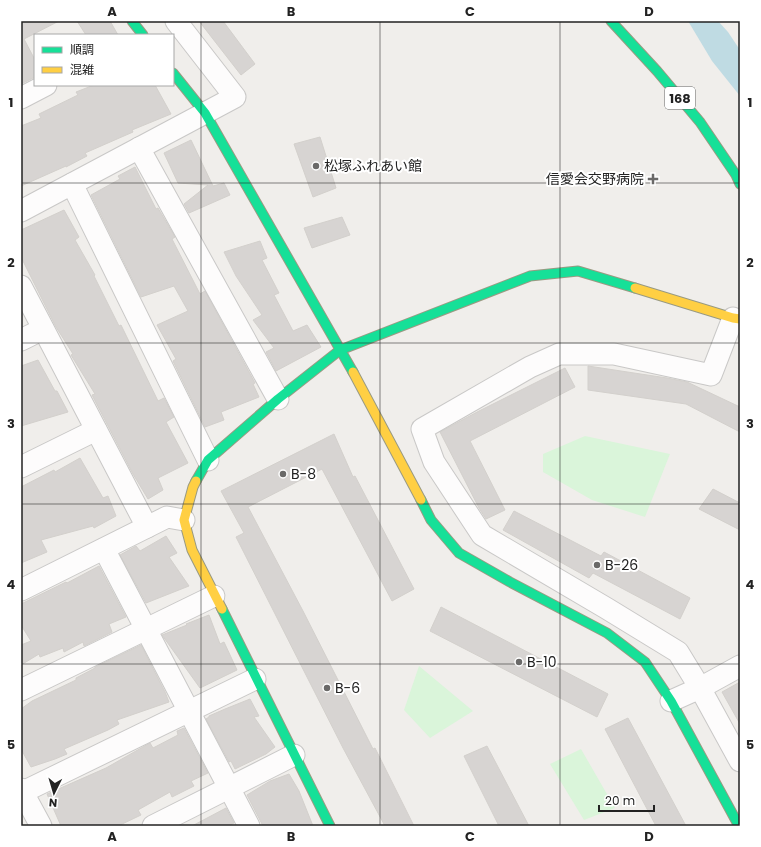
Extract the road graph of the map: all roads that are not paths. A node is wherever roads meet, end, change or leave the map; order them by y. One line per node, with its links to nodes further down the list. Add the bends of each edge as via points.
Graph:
1 (176, 21): 6 (street, via 235,96)
2 (611, 21): 9 (main road, 168, via 700,122)
3 (174, 74): 6 (main road)
4 (44, 86): 5 (street)
5 (21, 98)
6 (205, 113): 7 (street); 15 (main road)
7 (139, 148): 8 (street); 16 (street)
8 (72, 184): 10 (street); 18 (street)
9 (740, 184)
10 (21, 211)
11 (21, 286): 13 (street)
12 (737, 318): 15 (main road, via 578,271 530,276); 28 (street, via 711,375 614,354 559,354 530,367 422,429 434,462 482,535 678,652)
13 (44, 329): 14 (street); 17 (street)
14 (21, 340)
15 (340, 350): 16 (main road); 30 (main road, via 431,520 459,553 607,633 645,662)
16 (278, 399): 18 (main road)
17 (96, 430): 19 (street); 21 (street)
18 (208, 460): 20 (main road, via 193,488)
19 (21, 467)
20 (184, 520): 21 (street, via 167,517); 24 (main road, via 192,550)
21 (147, 527): 22 (street)
22 (104, 549): 23 (street); 25 (street)
23 (21, 590)
24 (214, 596): 25 (street); 27 (main road)
25 (146, 629): 29 (street); 31 (street)
26 (740, 666): 28 (street)
27 (255, 679): 31 (street); 32 (main road)
28 (700, 688): 30 (street); 33 (street)
29 (21, 690)
30 (671, 701): 40 (main road)
31 (189, 711): 34 (street); 35 (street)
32 (294, 755): 34 (street); 39 (main road)
33 (740, 761)
34 (229, 788): 37 (street); 38 (street)
35 (22, 790): 36 (street)
36 (41, 826)
37 (153, 826)
38 (249, 826)
39 (330, 826)
40 (739, 826)

